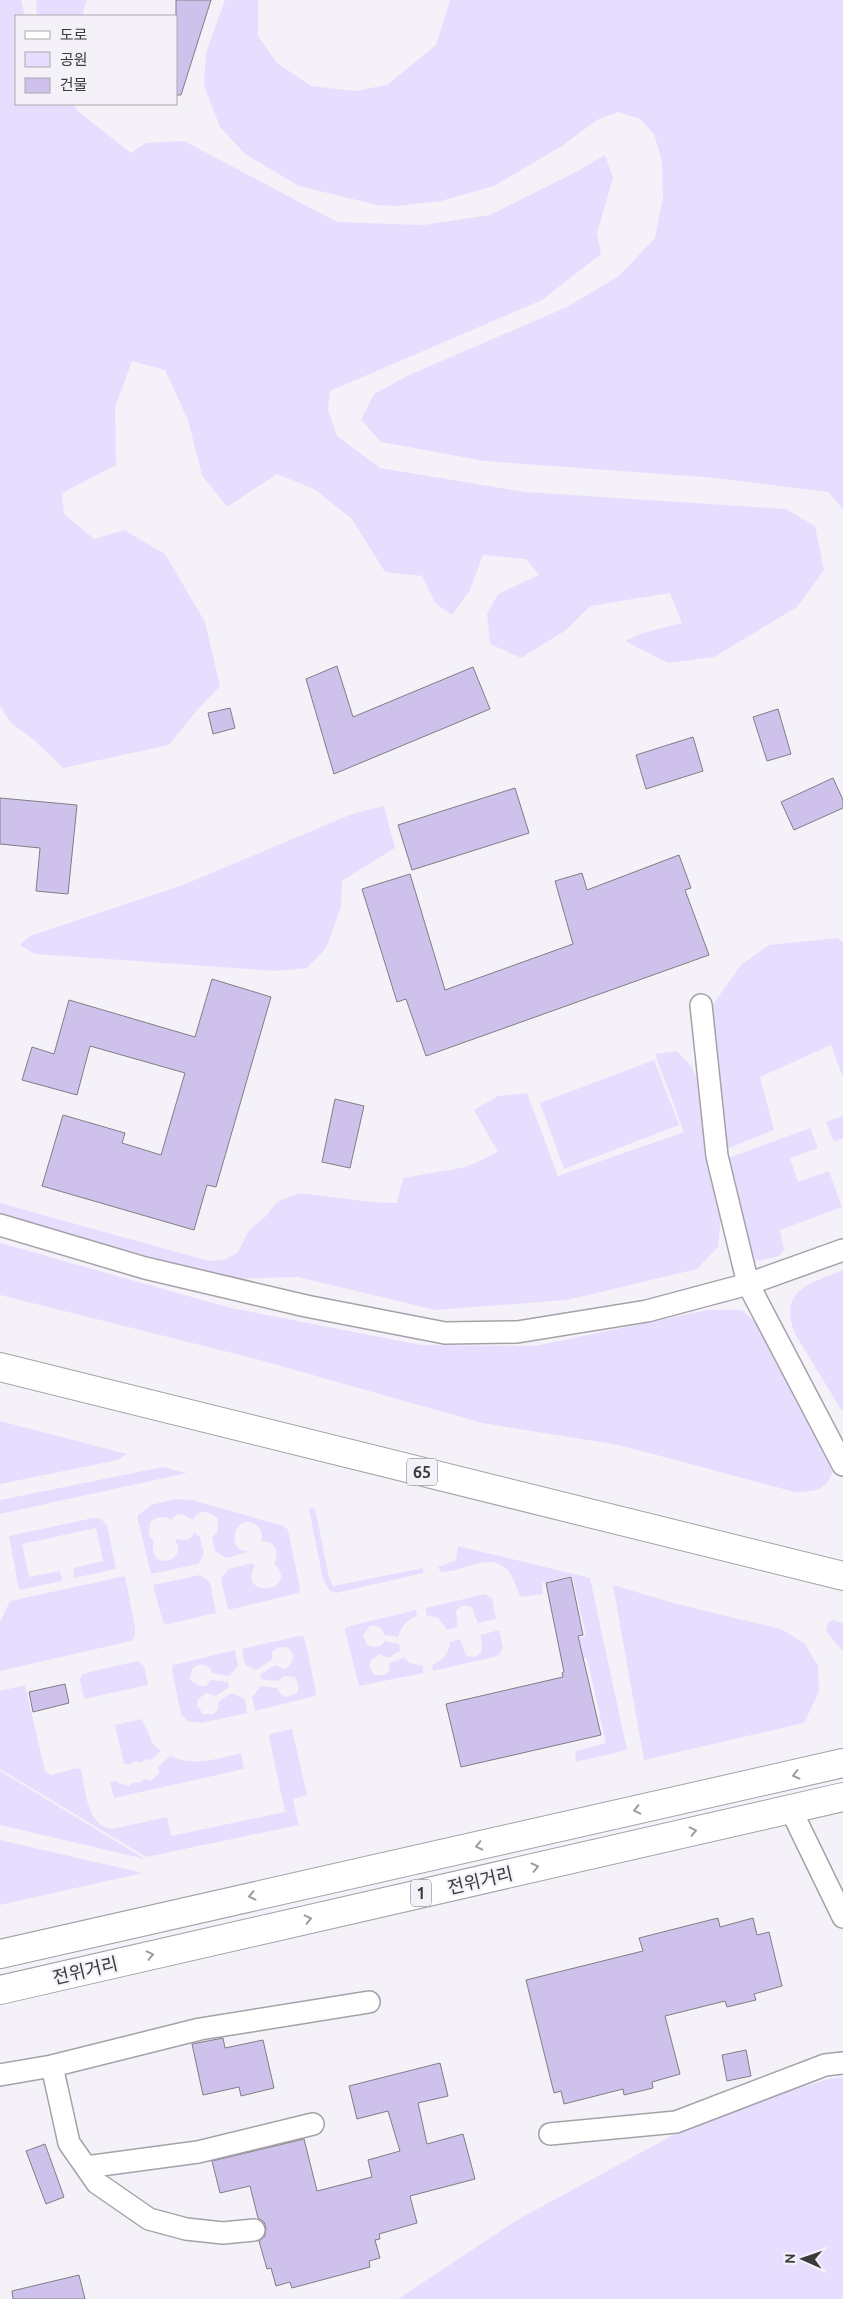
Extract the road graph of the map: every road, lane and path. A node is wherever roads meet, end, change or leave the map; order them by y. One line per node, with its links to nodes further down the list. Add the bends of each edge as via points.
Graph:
1 (701, 1005): 4 (street, via 717,1156)
2 (0, 1225): 4 (street, via 145,1268 306,1306 445,1333 526,1331 647,1311)
3 (843, 1250): 4 (street)
4 (748, 1284): 6 (street)
5 (0, 1367): 7 (main road, 65)
6 (843, 1465)
7 (843, 1576)
8 (843, 1763): 12 (main road, 전위거리 / 1, one-way to 12)
9 (843, 1797): 10 (main road, 전위거리 / 1)
10 (790, 1808): 11 (street); 13 (main road, 전위거리 / 1, one-way to 10)
11 (843, 1917)
12 (0, 1954)
13 (0, 1990)
14 (369, 2002): 16 (street, via 200,2029)
15 (843, 2062): 19 (street, via 825,2065 676,2122)
16 (52, 2066): 17 (street); 20 (street, via 69,2143)
17 (0, 2075)
18 (312, 2124): 20 (street, via 198,2152)
19 (550, 2134)
20 (86, 2167): 21 (street, via 97,2183 149,2219 186,2229 222,2233)
21 (254, 2230)

